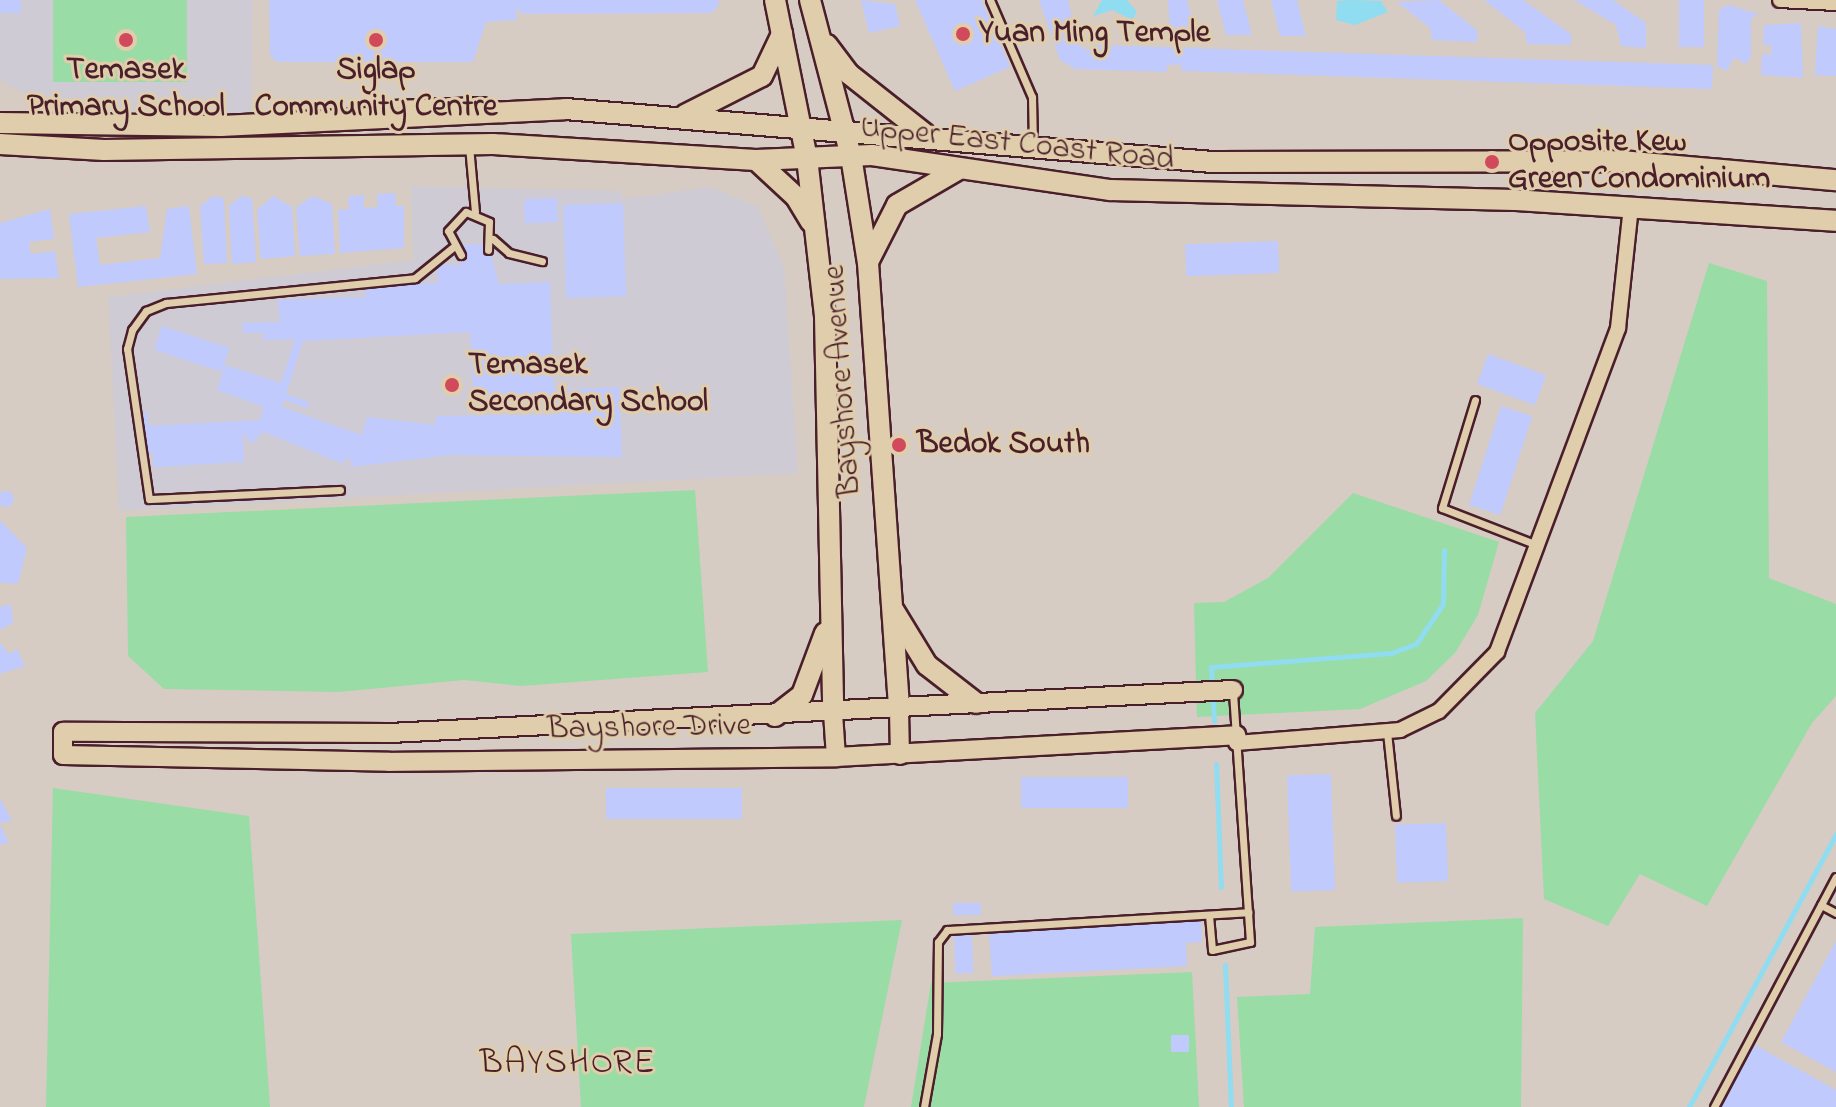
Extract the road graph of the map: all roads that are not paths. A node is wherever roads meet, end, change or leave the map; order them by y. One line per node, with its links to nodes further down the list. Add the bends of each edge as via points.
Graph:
1 (775, 0): 7 (main road, Bayshore Avenue)
2 (810, 0): 6 (main road)
3 (990, 0): 19 (lane, via 1032,97)
4 (1780, 0): 5 (street)
5 (1836, 3)
6 (813, 21): 15 (main road, Bayshore Avenue); 16 (main road, via 838,63)
7 (782, 34): 10 (main road, via 762,76); 14 (main road, Bayshore Avenue)
8 (483, 101): 11 (lane, via 391,104)
9 (0, 113): 13 (main road)
10 (685, 115): 11 (main road, Upper East Coast Road, via 565,109); 14 (main road, Upper East Coast Road)
11 (351, 121): 13 (main road, Upper East Coast Road)
12 (0, 123): 13 (main road, Upper East Coast Road)
13 (45, 126)
14 (800, 128): 15 (main road, Upper East Coast Road); 21 (main road, Bayshore Avenue)
15 (844, 130): 16 (main road, Upper East Coast Road); 20 (main road, Bayshore Avenue)
16 (925, 134): 19 (main road, Upper East Coast Road)
17 (0, 144): 18 (main road, Upper East Coast Road, via 104,150)
18 (469, 144): 22 (main road, Upper East Coast Road); 26 (lane)
19 (1033, 146): 24 (main road, Upper East Coast Road, via 1244,163 1621,161)
20 (851, 156): 21 (main road, Upper East Coast Road); 23 (main road, Upper East Coast Road); 34 (main road, Bayshore Avenue)
21 (807, 158): 22 (main road, Upper East Coast Road); 28 (main road, Bayshore Avenue)
22 (756, 160): 28 (main road, via 796,197)
23 (959, 169): 25 (main road, Upper East Coast Road, via 1110,190); 34 (main road, via 897,205)
24 (1836, 180)
25 (1631, 207): 27 (main road, Upper East Coast Road); 37 (street, via 1618,328)
26 (475, 212): 29 (lane, via 489,222); 30 (lane, via 451,222)
27 (1836, 221)
28 (817, 234): 38 (main road, Bayshore Avenue)
29 (493, 239): 31 (lane); 33 (lane, via 509,253)
30 (452, 248): 32 (lane); 36 (lane, via 415,278 166,303 146,311 132,330 127,349 142,487 149,499)
31 (488, 250)
32 (461, 255)
33 (542, 261)
34 (868, 263): 39 (main road, Bayshore Avenue)
35 (1475, 400): 37 (lane, via 1442,508)
36 (340, 490)
37 (1539, 546): 46 (street, via 1497,652 1469,688 1439,711)
38 (831, 597): 43 (main road, Bayshore Avenue); 44 (main road, Bayshore Avenue, via 802,695)
39 (890, 604): 41 (main road, Bayshore Avenue, via 927,665); 42 (main road, Bayshore Avenue)
40 (1233, 690): 41 (street, Bayshore Drive); 47 (lane)
41 (976, 703): 42 (street, Bayshore Drive)
42 (899, 711): 43 (street, Bayshore Drive); 48 (street, Bayshore Avenue)
43 (833, 713): 44 (street, Bayshore Drive); 50 (street, Bayshore Avenue)
44 (775, 716): 45 (street, Bayshore Drive, via 390,733)
45 (87, 732): 49 (street); 49 (street, Bayshore Drive, via 63,732 63,755)
46 (1387, 732): 47 (street); 51 (lane)
47 (1236, 739): 48 (street, Bayshore Drive); 54 (lane)
48 (900, 755): 50 (street, Bayshore Drive)
49 (87, 756): 50 (street, Bayshore Drive)
50 (836, 757)
51 (1396, 816)
52 (1836, 877): 53 (lane)
53 (1821, 905): 55 (lane); 58 (lane)
54 (1248, 912): 56 (lane); 56 (lane, via 1250,942 1215,952)
55 (1836, 913)
56 (1209, 915): 57 (lane, via 947,930 938,942 937,1034)
57 (924, 1107)
58 (1714, 1107)

